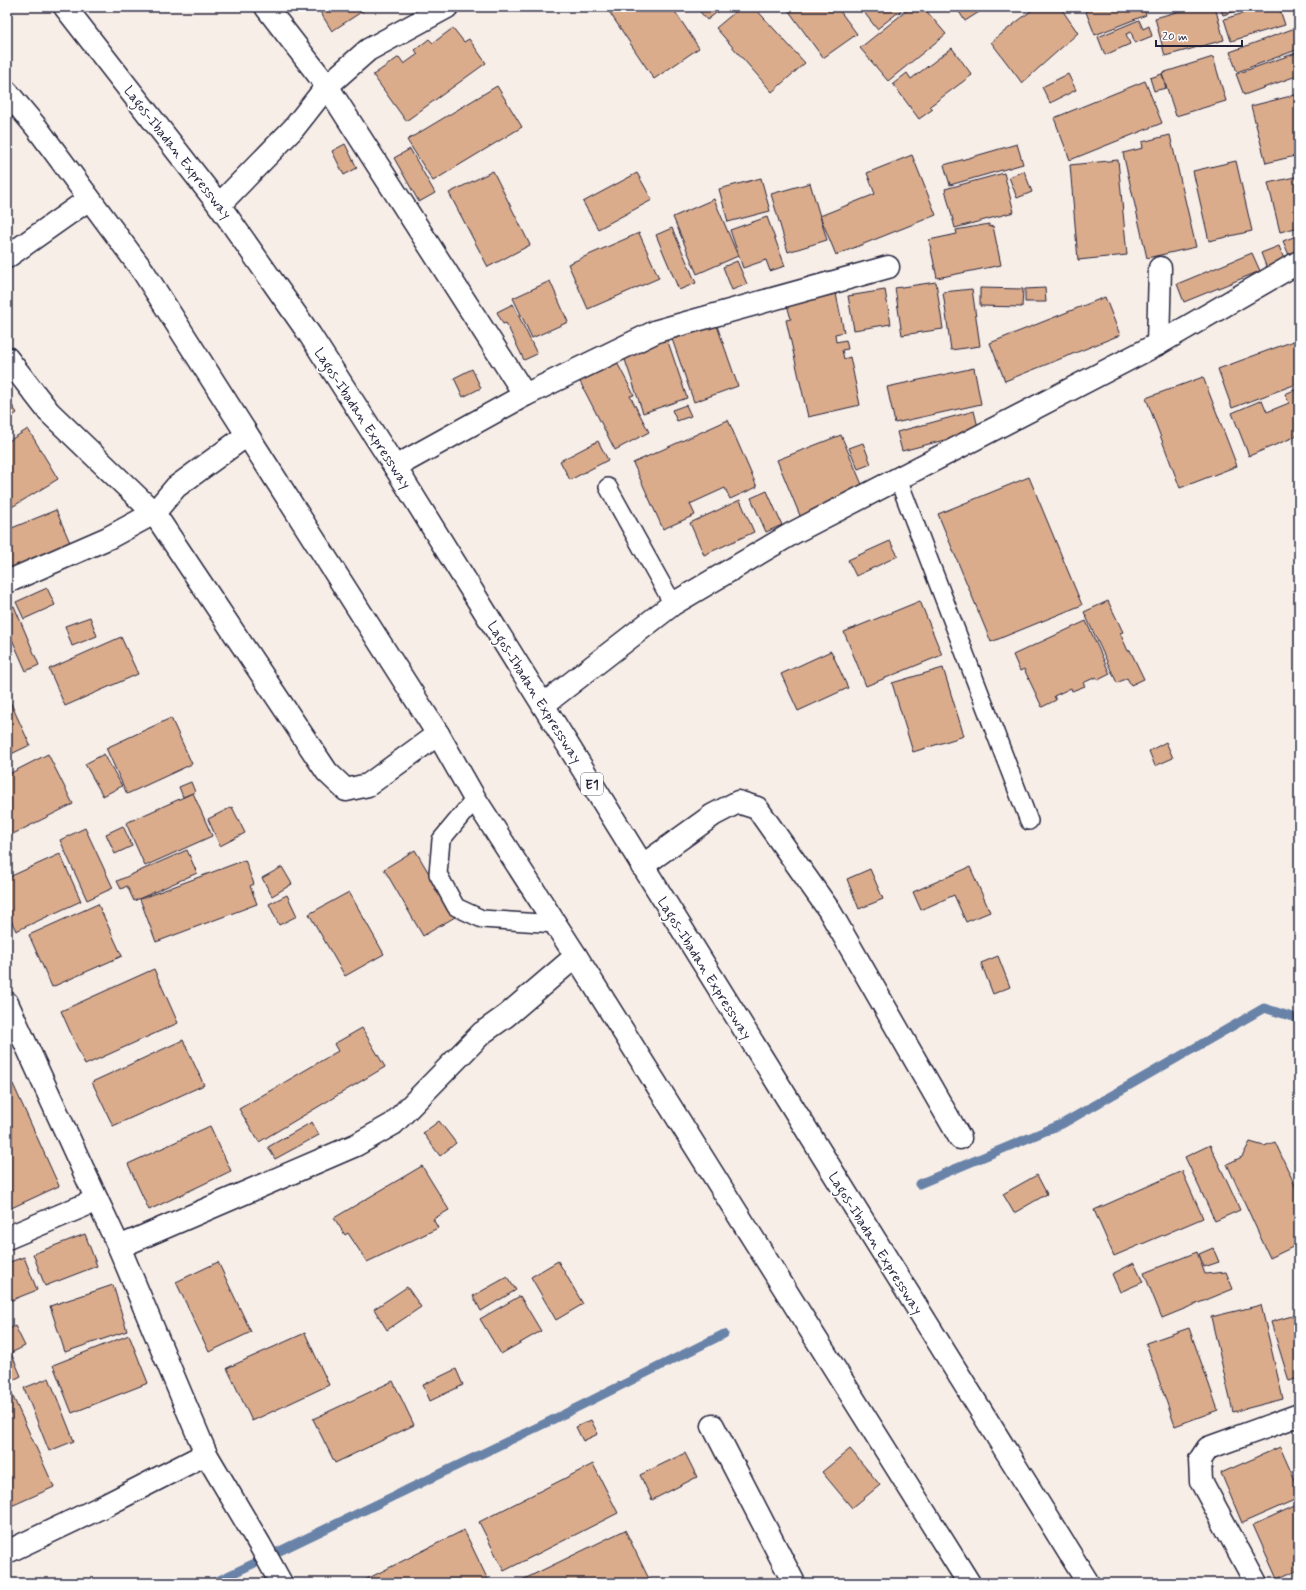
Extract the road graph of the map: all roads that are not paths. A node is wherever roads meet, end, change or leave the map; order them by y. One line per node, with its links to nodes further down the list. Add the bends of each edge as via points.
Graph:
1 (65, 7): 7 (main road, Lagos-Ibadan Expressway / E1)
2 (266, 7): 4 (main road)
3 (447, 7): 4 (main road, via 368,50)
4 (327, 86): 7 (main road, via 294,128); 14 (main road)
5 (7, 92): 6 (main road)
6 (89, 199): 8 (main road); 15 (main road, via 144,271)
7 (219, 205): 16 (main road, Lagos-Ibadan Expressway / E1, via 310,335)
8 (7, 257)
9 (1299, 262): 12 (main road)
10 (888, 267): 14 (main road, via 657,331)
11 (1160, 268): 12 (main road)
12 (1158, 344): 17 (main road)
13 (7, 358): 19 (main road, via 49,412)
14 (524, 395): 16 (main road)
15 (247, 435): 19 (main road, via 176,487); 23 (main road)
16 (395, 466): 22 (main road, Lagos-Ibadan Expressway / E1)
17 (898, 479): 21 (main road, via 793,533); 25 (lane)
18 (608, 487): 21 (lane)
19 (154, 513): 20 (main road, via 108,538); 23 (main road, via 327,772 346,790 368,785)
20 (7, 582)
21 (673, 604): 22 (main road)
22 (543, 705): 26 (main road, Lagos-Ibadan Expressway / E1)
23 (438, 734): 24 (main road)
24 (475, 799): 27 (main road); 27 (lane, via 441,840 438,874 456,907 482,919)
25 (1029, 821)
26 (642, 866): 30 (main road, via 713,815 738,802 756,808 829,910); 41 (main road, Lagos-Ibadan Expressway / E1)
27 (556, 924): 28 (main road)
28 (576, 956): 33 (main road, via 506,1016 482,1033 393,1124 356,1145); 40 (main road)
29 (7, 1003): 31 (main road)
30 (960, 1138)
31 (97, 1200): 32 (main road); 33 (main road)
32 (7, 1238)
33 (119, 1246): 36 (main road)
34 (1299, 1415): 42 (main road, via 1208,1448 1200,1460 1202,1481)
35 (713, 1426): 39 (main road)
36 (206, 1454): 37 (main road); 38 (main road)
37 (7, 1552)
38 (280, 1583)
39 (794, 1583)
40 (968, 1583)
41 (1088, 1583)
42 (1256, 1583)

